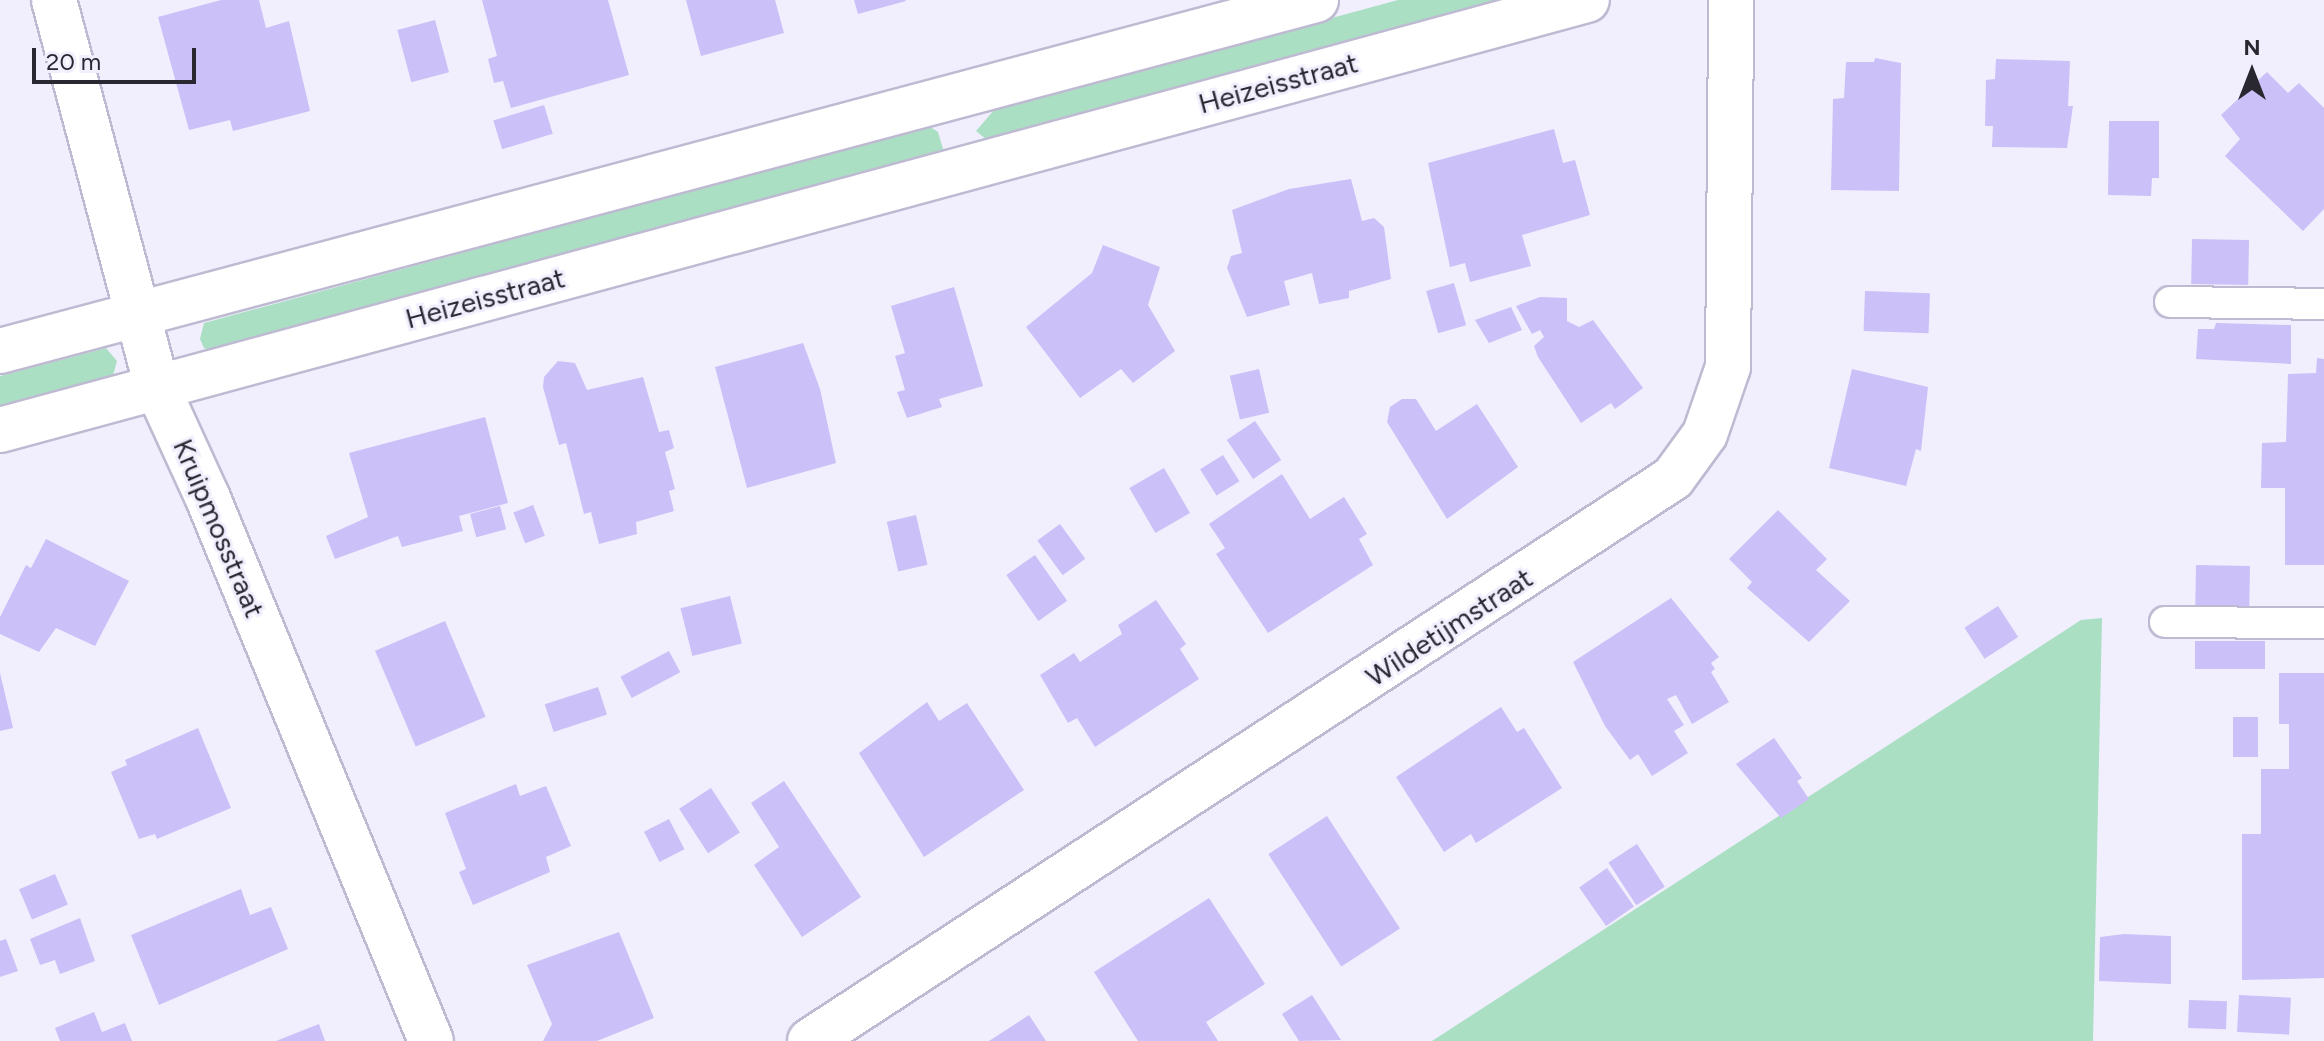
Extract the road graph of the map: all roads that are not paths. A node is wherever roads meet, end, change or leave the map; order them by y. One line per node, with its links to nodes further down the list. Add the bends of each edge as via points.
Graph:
1 (54, 0): 9 (street, Kruipmosstraat)
2 (1316, 0): 5 (street)
3 (1587, 0): 6 (street, Heizeisstraat)
4 (1731, 0): 16 (street, Wildetijmstraat, via 1728,367 1705,434 1673,478)
5 (949, 98): 6 (street); 9 (street)
6 (969, 166): 11 (street, Heizeisstraat)
7 (2170, 302): 8 (lane)
8 (2324, 304)
9 (138, 313): 10 (street); 11 (street, Kruipmosstraat)
10 (0, 351)
11 (157, 387): 12 (street, Heizeisstraat); 15 (street, Kruipmosstraat)
12 (0, 430)
13 (2165, 622): 14 (lane)
14 (2324, 623)
15 (431, 1041)
16 (810, 1041)

